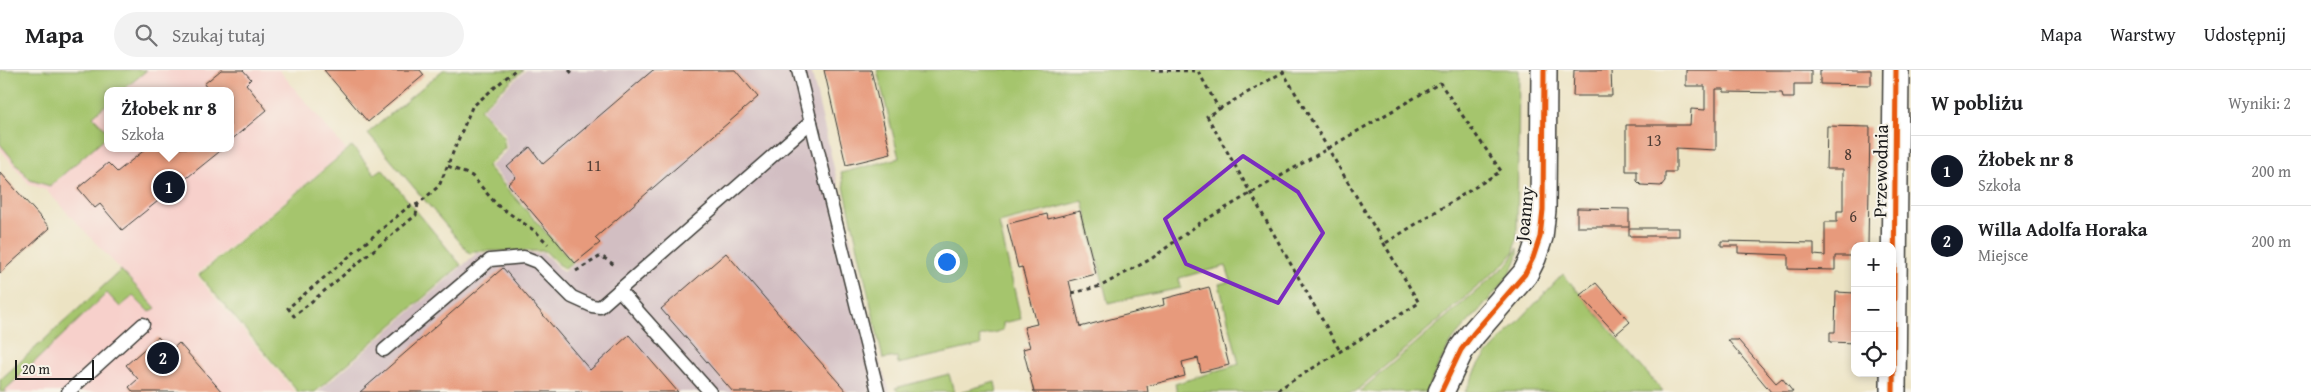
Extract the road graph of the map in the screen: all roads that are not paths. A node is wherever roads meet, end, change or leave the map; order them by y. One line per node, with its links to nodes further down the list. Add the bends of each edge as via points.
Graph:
1 (798, 70): 4 (lane)
2 (1544, 70): 11 (street, Joanny, via 1540,237 1525,274 1461,350)
3 (1896, 70): 12 (street, Przewodnia)
4 (811, 122): 5 (lane); 10 (lane)
5 (619, 290): 7 (lane, via 600,307 592,306 572,297 537,262 524,258 490,260); 9 (lane)
6 (143, 324): 8 (lane)
7 (384, 350)
8 (68, 392)
9 (710, 392)
10 (878, 392)
11 (1440, 392)
12 (1893, 392)

